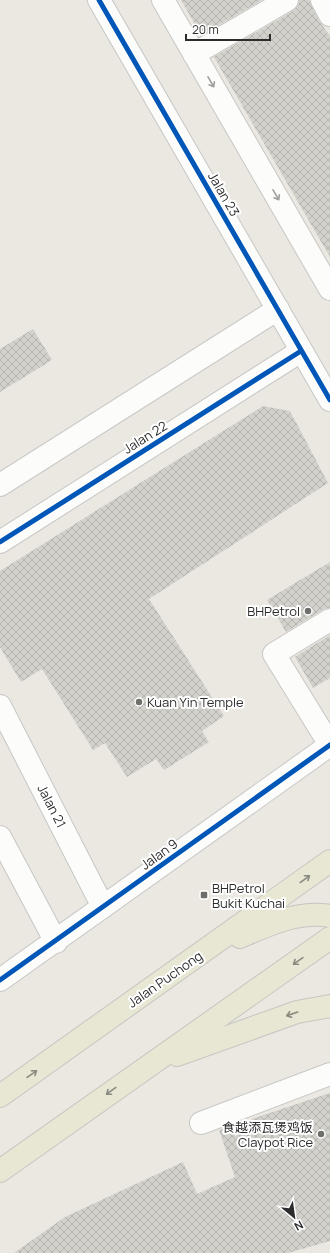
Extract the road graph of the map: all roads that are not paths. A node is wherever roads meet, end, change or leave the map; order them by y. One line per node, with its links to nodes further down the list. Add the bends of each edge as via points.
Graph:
1 (99, 0): 8 (street, Jalan 23)
2 (163, 0): 6 (street)
3 (287, 0): 6 (street)
4 (322, 0): 5 (street)
5 (330, 15)
6 (194, 54): 7 (street, one-way to 7)
7 (330, 289)
8 (278, 309): 9 (street, Jalan 23); 11 (street)
9 (301, 350): 10 (street, Jalan 23); 12 (street, Jalan 22)
10 (330, 400)
11 (0, 485)
12 (0, 542)
13 (330, 620): 15 (street, via 274,654)
14 (0, 706): 18 (street, Jalan 21)
15 (330, 745): 18 (street, Jalan 9)
16 (0, 838): 21 (street)
17 (330, 861): 22 (main road, Jalan Puchong, one-way to 17)
18 (103, 907): 21 (street, Jalan 9)
19 (330, 916): 22 (main road, via 295,917 272,923)
20 (330, 938): 25 (main road, one-way to 25)
21 (56, 942): 23 (street, Jalan 9)
22 (206, 951): 27 (main road, Jalan Puchong, one-way to 22)
23 (0, 980)
24 (330, 1006): 25 (main road, one-way to 25, via 297,1012 187,1050)
25 (135, 1074): 29 (main road, one-way to 29)
26 (330, 1074): 28 (street)
27 (0, 1096)
28 (201, 1123)
29 (0, 1171)

